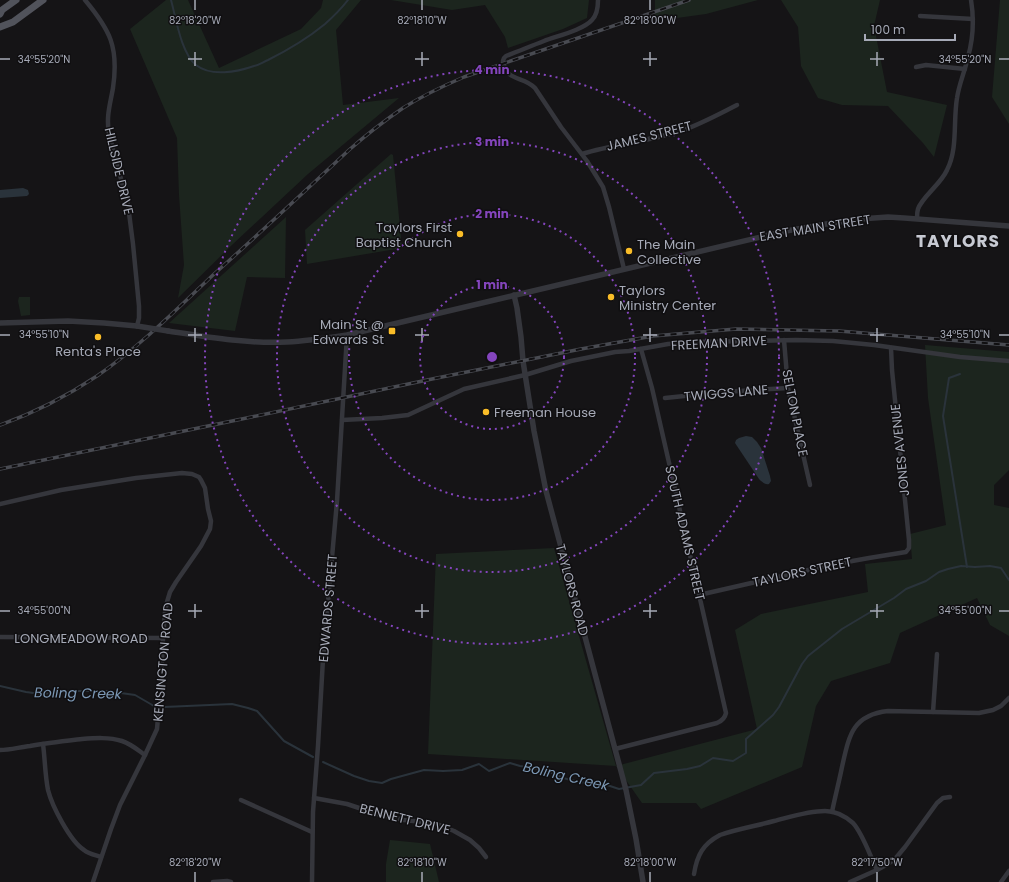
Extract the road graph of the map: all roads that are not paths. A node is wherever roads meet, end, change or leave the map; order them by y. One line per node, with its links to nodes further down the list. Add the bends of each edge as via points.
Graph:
1 (16, 0): 6 (main road)
2 (43, 0): 9 (main road, via 13,22)
3 (85, 0): 19 (street, HILLSIDE DRIVE, via 99,16 114,50 113,88 107,120 128,205 139,306)
4 (598, 0): 13 (street, via 596,14 590,22 506,56 502,60 510,75 536,88)
5 (971, 0): 8 (street)
6 (0, 14)
7 (920, 16): 8 (street)
8 (973, 19): 11 (street)
9 (0, 27)
10 (916, 67): 11 (street, via 926,65)
11 (965, 69): 14 (street, via 957,98 950,163 943,178 920,204)
12 (737, 105): 13 (street, JAMES STREET, via 681,131)
13 (582, 154): 16 (street, via 603,187)
14 (917, 218): 15 (street, EAST MAIN STREET); 16 (street, EAST MAIN STREET, via 866,218 826,224)
15 (1009, 226)
16 (624, 269): 17 (street, EAST MAIN STREET)
17 (514, 295): 20 (street, EAST MAIN STREET); 25 (street, TAYLORS ROAD)
18 (0, 323): 19 (street, EAST MAIN STREET, via 68,321)
19 (137, 326): 20 (street, EAST MAIN STREET, bridge, via 231,340 270,342 309,340)
20 (347, 334): 28 (street, EDWARDS STREET)
21 (784, 340): 22 (street, FREEMAN DRIVE, via 833,341); 23 (street, FREEMAN DRIVE, via 696,342); 26 (street, SELTON PLACE)
22 (891, 348): 24 (street, FREEMAN DRIVE); 31 (street, JONES AVENUE, via 909,540)
23 (641, 349): 25 (street, FREEMAN DRIVE, via 572,361); 32 (street, SOUTH ADAMS STREET)
24 (1009, 361)
25 (525, 375): 28 (street, FREEMAN DRIVE, via 464,389 408,415); 39 (street, TAYLORS ROAD, via 546,491)
26 (788, 388): 27 (street, TWIGGS LANE); 29 (street, SELTON PLACE)
27 (665, 398)
28 (342, 420): 43 (street, EDWARDS STREET)
29 (810, 485)
30 (0, 504): 34 (street, KENSINGTON ROAD, via 61,490 136,478 182,473 199,477 205,488 210,528 170,592)
31 (906, 552): 32 (street, TAYLORS STREET, via 830,565)
32 (699, 595): 39 (street, SOUTH ADAMS STREET, via 726,710 725,716 718,723)
33 (0, 637): 34 (street, LONGMEADOW ROAD)
34 (162, 638): 41 (street, KENSINGTON ROAD, via 158,723)
35 (937, 654): 37 (street)
36 (1009, 698): 37 (street, via 1001,706 985,713)
37 (933, 712): 45 (street, via 880,712 859,722 848,743)
38 (43, 744): 40 (street); 41 (street, via 112,739 120,740); 47 (street, via 48,788 54,806 77,844)
39 (615, 749): 56 (street, TAYLORS ROAD, via 626,790)
40 (0, 750)
41 (145, 755): 47 (street, KENSINGTON ROAD, via 120,805)
42 (950, 797): 49 (street, via 943,798 937,803 897,856)
43 (314, 798): 46 (street, EDWARDS STREET); 48 (street, BENNETT DRIVE, via 347,804 404,820 442,826 470,840)
44 (241, 800): 46 (street)
45 (832, 812): 49 (street, via 844,816 856,827); 51 (street, via 798,815 720,835 706,844)
46 (312, 832): 55 (street, EDWARDS STREET)
47 (101, 857): 52 (street, KENSINGTON ROAD)
48 (486, 858)
49 (877, 870): 57 (street)
50 (1009, 871): 58 (street)
51 (694, 874)
52 (93, 882)
53 (213, 882): 54 (street)
54 (231, 882)
55 (312, 882)
56 (644, 882)
57 (850, 882)
58 (1001, 882)

